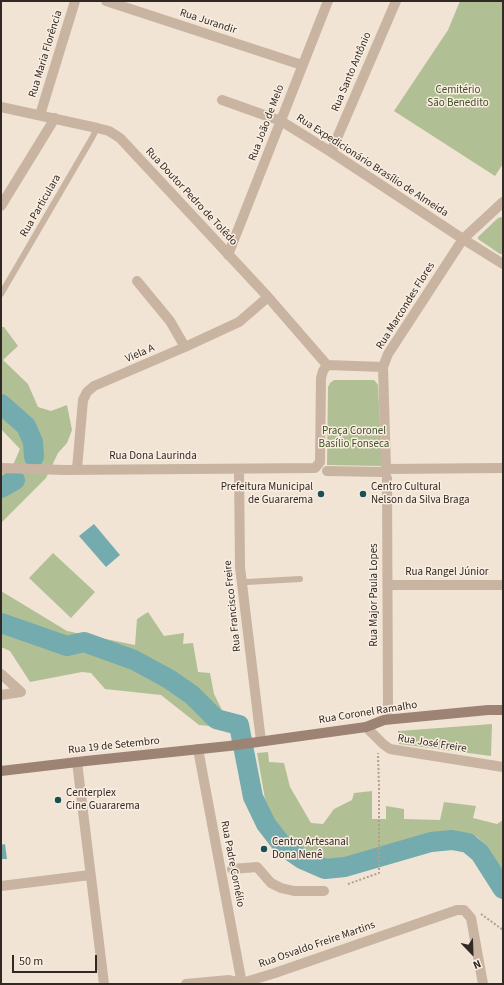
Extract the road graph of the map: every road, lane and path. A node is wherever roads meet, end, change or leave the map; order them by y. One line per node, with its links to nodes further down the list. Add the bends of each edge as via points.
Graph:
1 (75, 1): 8 (street, Rua Maria Florência)
2 (106, 1): 5 (street, Rua Jurandir)
3 (328, 1): 5 (street, Rua João de Melo)
4 (396, 1): 12 (street, Rua Santo Antônio)
5 (302, 65): 10 (street, Rua João de Melo)
6 (222, 100): 10 (street, Rua Expedicionário Brasílio de Almeida)
7 (1, 107): 8 (street, Rua Doutor Pedro de Tolêdo)
8 (40, 115): 9 (street, Rua Doutor Pedro de Tolêdo)
9 (55, 118): 11 (street, Rua Doutor Pedro de Tolêdo); 13 (street)
10 (281, 121): 12 (street, Rua Expedicionário Brasílio de Almeida); 16 (street, Rua João de Melo)
11 (97, 128): 16 (street, Rua Doutor Pedro de Tolêdo, via 109,131 120,138); 19 (lane, Rua Particulara)
12 (331, 152): 15 (street, Rua Expedicionário Brasílio de Almeida)
13 (1, 206)
14 (501, 206): 15 (street, Rua Marcondes Flores)
15 (463, 239): 17 (street, Rua Expedicionário Brasílio de Almeida); 23 (street, Rua Marcondes Flores, via 388,354)
16 (228, 255): 20 (street, Rua Doutor Pedro de Tolêdo)
17 (503, 264)
18 (137, 281): 21 (street, via 170,321)
19 (1, 294)
20 (268, 297): 21 (street, Viela A, via 239,322); 22 (street, Rua Doutor Pedro de Tolêdo)
21 (186, 347): 26 (street, Viela A, via 94,386 87,392 83,400)
22 (327, 365): 23 (street); 27 (street, Rua Dona Laurinda, via 321,378 320,462 315,468)
23 (383, 367): 29 (street, Rua Marcondes Flores)
24 (1, 468): 26 (street, Rua Dona Laurinda)
25 (503, 468): 29 (street)
26 (77, 469): 27 (street, Rua Dona Laurinda)
27 (240, 469): 31 (street, Rua Francisco Freire)
28 (327, 471): 29 (street)
29 (385, 473): 37 (street, Rua Major Paula Lopes)
30 (300, 579): 31 (lane)
31 (242, 581): 39 (street, Rua Francisco Freire)
32 (392, 585): 33 (street, Rua Rangel Júnior)
33 (503, 585)
34 (1, 674): 35 (street, via 21,692)
35 (1, 695)
36 (503, 710): 38 (main road, Rua Coronel Ramalho, via 384,720)
37 (388, 711)
38 (366, 726): 39 (main road, Rua Coronel Ramalho); 44 (street, Rua José Freire, via 390,749)
39 (257, 741): 40 (main road, Rua Coronel Ramalho)
40 (229, 746): 41 (main road, Rua 19 de Setembro)
41 (198, 749): 43 (main road, Rua 19 de Setembro); 55 (street, Rua Padre Cornélio)
42 (378, 749): 48 (path, via 379,873)
43 (77, 762): 45 (main road, Rua 19 de Setembro); 47 (street)
44 (503, 767)
45 (1, 771)
46 (232, 869): 50 (street, via 257,867 271,883 281,888 294,891)
47 (90, 875): 49 (street); 53 (street)
48 (348, 884)
49 (1, 886)
50 (324, 891)
51 (476, 910): 52 (path)
52 (503, 930)
53 (104, 984)
54 (186, 984): 55 (street, Rua Osvaldo Freire Martins, via 229,980)
55 (242, 984): 56 (street, Rua Osvaldo Freire Martins, via 458,910 464,910 471,918)
56 (483, 984)

